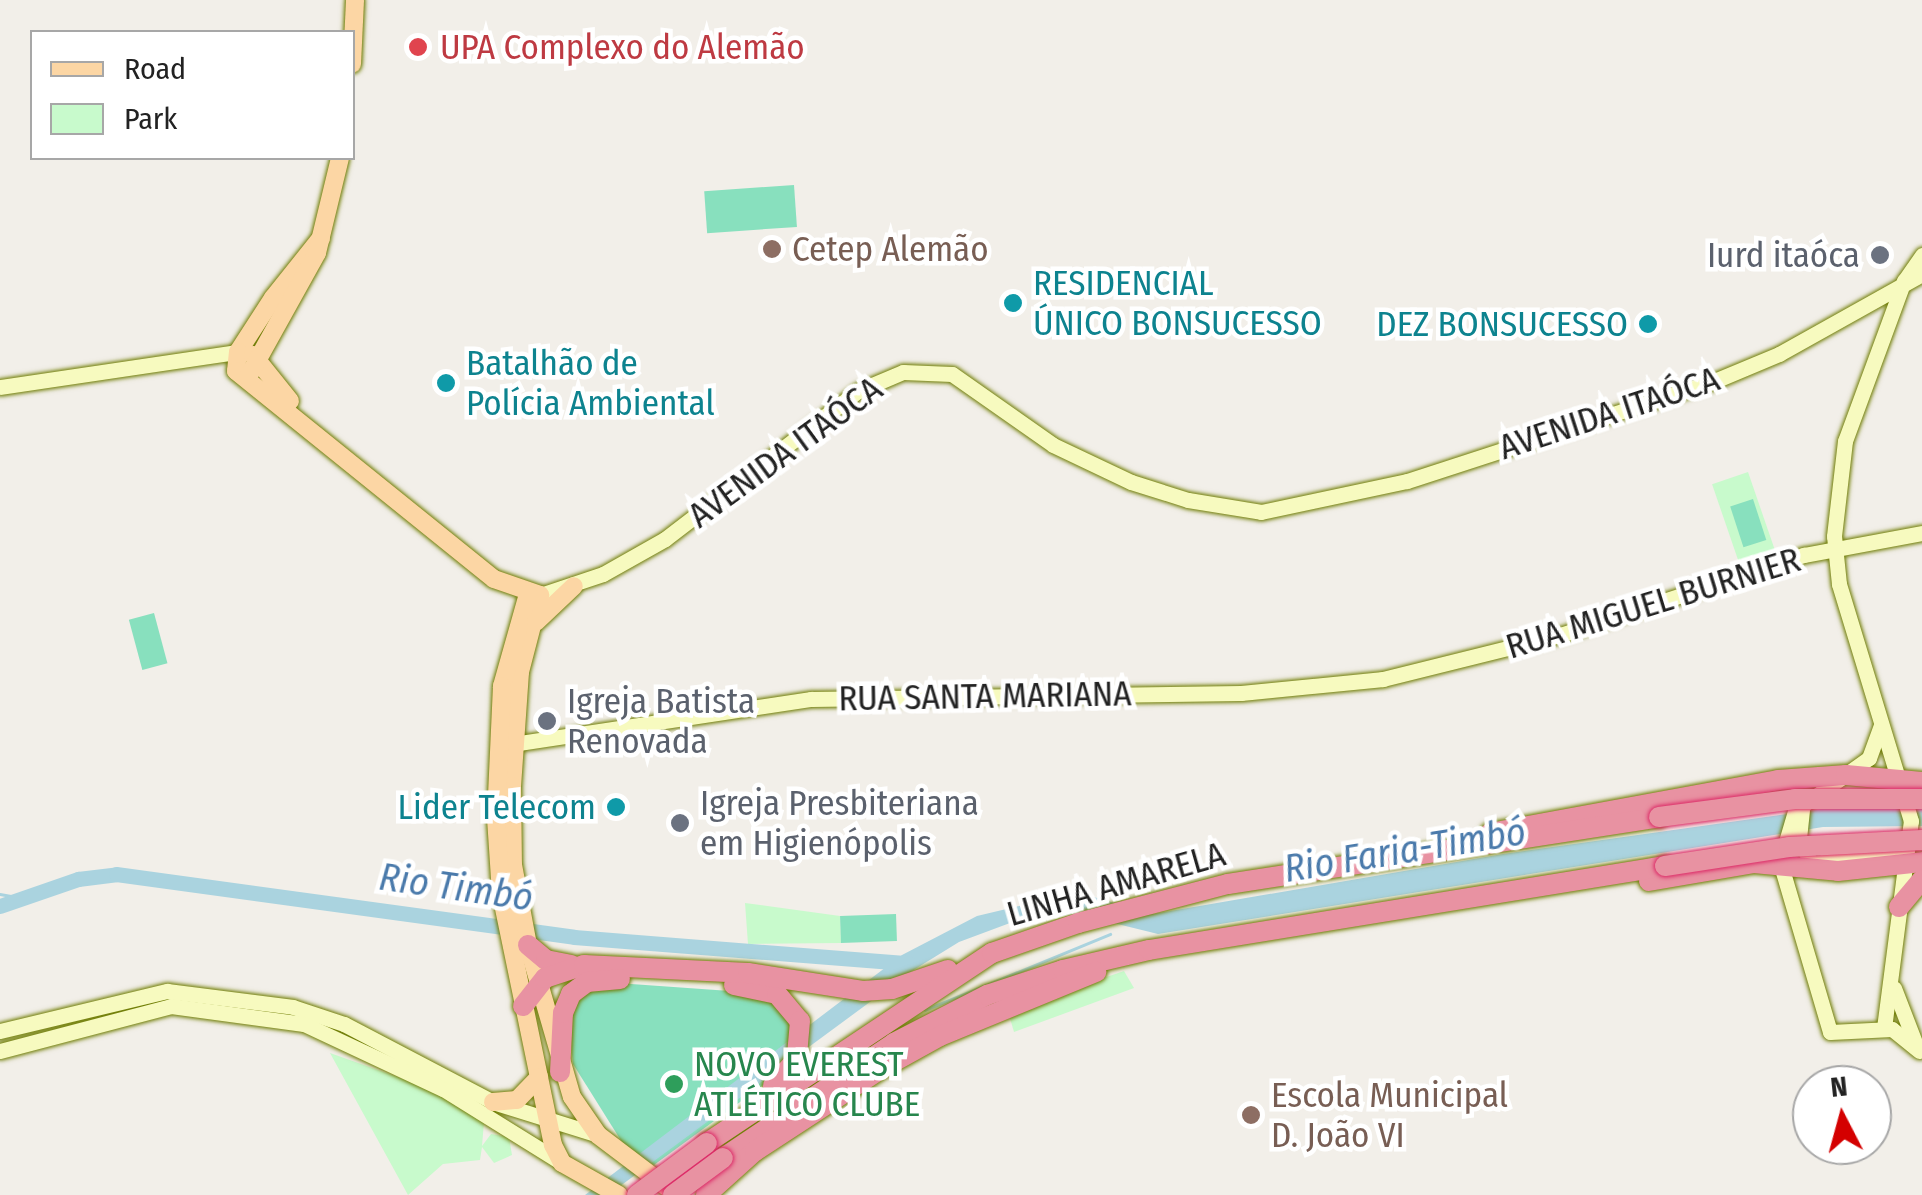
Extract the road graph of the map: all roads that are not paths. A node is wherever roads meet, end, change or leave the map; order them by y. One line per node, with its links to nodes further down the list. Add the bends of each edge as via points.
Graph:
1 (355, 0): 2 (main road)
2 (354, 30)
3 (340, 160): 4 (main road)
4 (321, 238): 10 (main road); 11 (main road)
5 (1922, 255): 7 (main road)
6 (1922, 274): 7 (main road, AVENIDA ITAÓCA)
7 (1904, 281): 8 (main road, AVENIDA ITAÓCA); 9 (main road)
8 (1869, 302): 9 (main road, via 1884,302); 17 (main road, AVENIDA ITAÓCA, via 1780,354 1712,382 1407,481 1261,512 1131,482 1038,436 952,374 903,372 858,391 666,539)
9 (1892, 317): 15 (main road, via 1845,441)
10 (260, 361): 11 (main road); 13 (main road)
11 (241, 367): 12 (main road, via 185,362); 13 (main road)
12 (0, 388)
13 (302, 420): 16 (main road)
14 (1922, 533): 15 (main road, RUA MIGUEL BURNIER)
15 (1834, 548): 20 (main road, RUA MIGUEL BURNIER); 21 (main road, via 1838,584)
16 (494, 579): 18 (main road); 19 (main road)
17 (574, 586): 18 (main road, AVENIDA ITAÓCA); 19 (main road)
18 (534, 594): 19 (main road)
19 (526, 621): 22 (main road, via 502,686)
20 (1472, 659): 22 (main road, RUA SANTA MARIANA, via 1382,679 1273,691 811,698)
21 (1881, 725): 23 (main road, via 1869,758); 24 (main road)
22 (506, 745): 33 (main road, via 507,876)
23 (1846, 775): 24 (highway); 26 (main road, via 1801,808); 27 (highway, via 1573,813)
24 (1912, 781): 25 (main road)
25 (1915, 800): 27 (highway, LINHA AMARELA, bridge, via 1796,799); 28 (main road)
26 (1791, 838): 29 (main road); 30 (main road)
27 (1434, 851): 34 (highway, LINHA AMARELA, via 1228,884)
28 (1917, 854): 30 (highway, via 1838,870); 31 (highway); 32 (highway, LINHA AMARELA, bridge, via 1775,848)
29 (1780, 862): 30 (highway); 32 (highway, via 1494,908); 40 (main road, via 1830,1032)
30 (1811, 864)
31 (1899, 907): 37 (main road)
32 (1344, 921): 49 (highway, LINHA AMARELA, via 1149,950 987,995 868,1059)
33 (518, 932): 35 (highway, via 546,960); 36 (main road); 38 (main road)
34 (992, 953): 35 (highway, via 877,991 748,973); 46 (highway, LINHA AMARELA)
35 (584, 965): 36 (highway)
36 (537, 985): 38 (highway); 44 (main road)
37 (1894, 988): 40 (main road); 43 (main road)
38 (522, 1006): 44 (main road)
39 (36, 1022): 41 (main road); 42 (main road); 45 (main road, via 167,991 293,1008 344,1024)
40 (1884, 1028): 43 (main road)
41 (0, 1031)
42 (4, 1047): 50 (main road, via 172,1006 304,1024 443,1090)
43 (1920, 1054)
44 (550, 1074): 45 (main road, via 517,1100); 46 (highway, via 564,1004 578,986 597,980 750,986 777,994 798,1014 802,1045); 47 (main road); 48 (main road)
45 (492, 1102): 47 (main road)
46 (749, 1114): 49 (highway, LINHA AMARELA)
47 (548, 1120): 48 (main road); 50 (main road)
48 (598, 1135): 51 (main road)
49 (721, 1156): 51 (highway, LINHA AMARELA, bridge); 53 (highway, LINHA AMARELA, bridge); 54 (highway); 55 (main road)
50 (562, 1163): 52 (main road)
51 (671, 1194)
52 (619, 1195)
53 (637, 1195)
54 (706, 1195)
55 (724, 1195)

